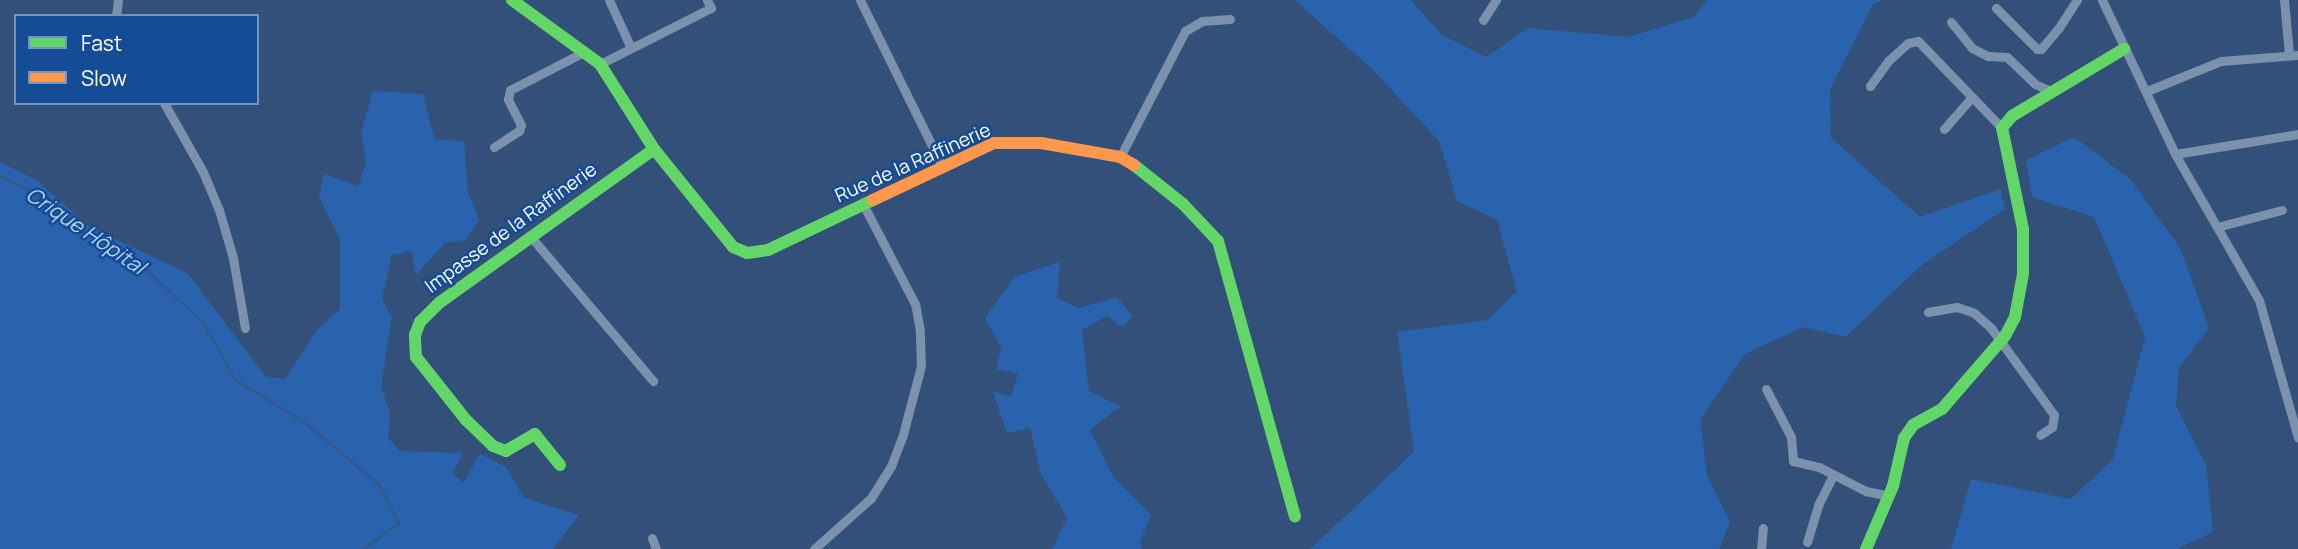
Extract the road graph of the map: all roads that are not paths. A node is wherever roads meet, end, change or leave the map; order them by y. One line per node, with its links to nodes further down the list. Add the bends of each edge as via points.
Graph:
1 (512, 0): 15 (street, Rue de la Raffinerie)
2 (609, 0): 13 (street)
3 (707, 0): 13 (street, via 711,8)
4 (860, 0): 30 (street)
5 (1496, 0): 11 (street)
6 (2077, 0): 9 (street, via 2041,49)
7 (2102, 0): 14 (street)
8 (2284, 0): 16 (street)
9 (1996, 8)
10 (1230, 19): 29 (street, via 1202,21 1185,31)
11 (1483, 20)
12 (1951, 22): 20 (street, via 1972,48 1988,56 2007,57 2035,84)
13 (631, 48): 17 (street)
14 (2124, 49): 19 (street); 20 (street)
15 (584, 52): 17 (street, Rue de la Raffinerie); 26 (street, via 510,90 508,99 521,125)
16 (2293, 54): 19 (street, via 2221,61)
17 (600, 64): 27 (street, Rue de la Raffinerie)
18 (1870, 86): 21 (street, via 1888,61 1912,40)
19 (2147, 90): 28 (street)
20 (2051, 91): 23 (street, via 2012,116)
21 (1971, 98): 23 (street); 24 (street)
22 (165, 105): 36 (street, via 219,210)
23 (2002, 128): 37 (street, via 2023,229 2023,263 2015,317)
24 (1944, 130)
25 (2298, 134): 28 (street)
26 (494, 147)
27 (654, 149): 31 (street, Rue de la Raffinerie, via 741,252 763,252); 34 (street, Impasse de la Raffinerie)
28 (2175, 154): 33 (street)
29 (1120, 157): 30 (street, Rue de la Raffinerie, via 1010,142 994,144); 46 (street, Rue de la Raffinerie, via 1183,204 1219,241)
30 (943, 168): 31 (street, Rue de la Raffinerie)
31 (864, 206): 51 (street, via 915,304 921,366 891,466 871,498)
32 (2282, 210): 33 (street)
33 (2217, 227): 40 (street, via 2259,300)
34 (531, 237): 38 (street); 43 (street, Impasse de la Raffinerie, via 432,310 417,328 414,349 466,420 493,446 506,451 535,434)
35 (1928, 312): 37 (street, via 1957,307 1974,313)
36 (245, 328)
37 (1999, 342): 41 (street, via 2054,415 2052,427); 45 (street, via 1942,409 1913,425 1903,438)
38 (653, 381)
39 (1766, 389): 44 (street, via 1791,437 1793,461 1819,467)
40 (2294, 407): 42 (street)
41 (2040, 435)
42 (2298, 438)
43 (560, 465)
44 (1833, 476): 45 (street); 49 (street)
45 (1889, 496): 53 (street)
46 (1295, 516)
47 (1763, 528): 52 (street)
48 (652, 538): 50 (street)
49 (1807, 542)
50 (656, 549)
51 (814, 549)
52 (1761, 549)
53 (1866, 549)

